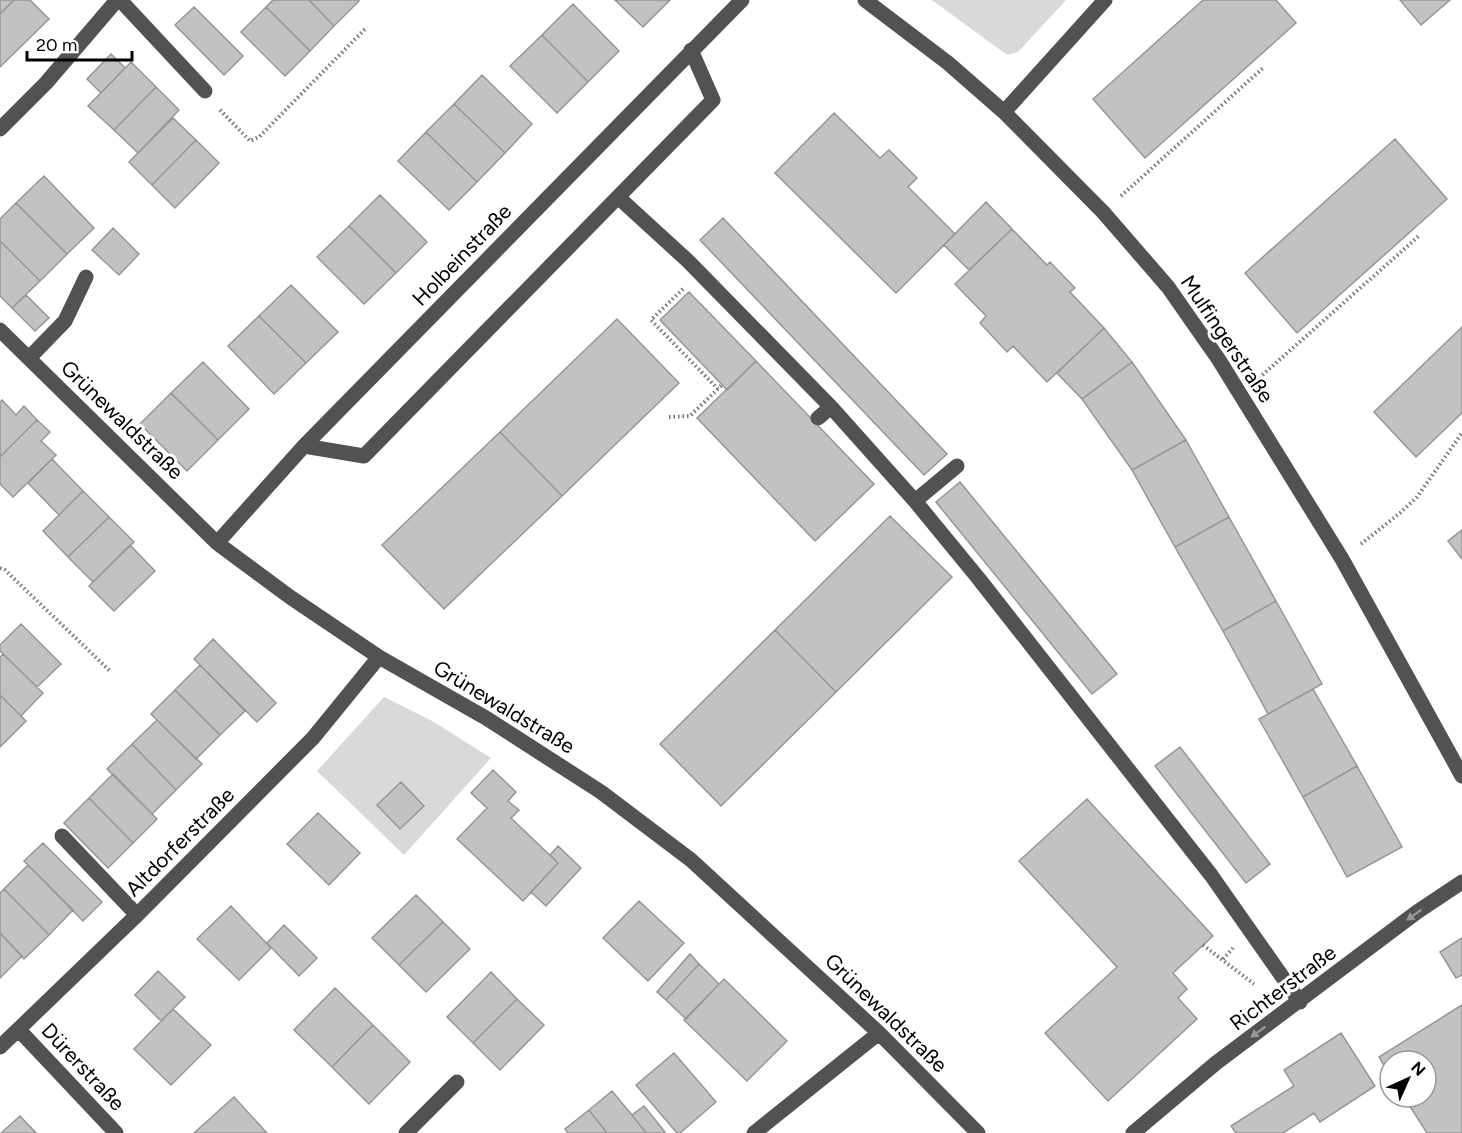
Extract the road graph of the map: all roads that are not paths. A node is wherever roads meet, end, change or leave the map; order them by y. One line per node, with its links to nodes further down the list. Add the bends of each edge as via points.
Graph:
1 (742, 0): 5 (street, Holbeinstraße)
2 (865, 0): 7 (street, Mulfingerstraße)
3 (1105, 0): 7 (street)
4 (114, 1): 6 (street); 8 (street, via 46,83)
5 (692, 50): 9 (street, via 713,100); 15 (street, Holbeinstraße)
6 (205, 91)
7 (1005, 112): 20 (street, Mulfingerstraße, via 1103,212 1168,287 1219,360 1342,559)
8 (0, 129)
9 (618, 197): 13 (street, via 688,261); 15 (street, via 364,456)
10 (86, 277): 12 (street, via 65,321)
11 (0, 330): 12 (street, Grünewaldstraße)
12 (29, 358): 18 (street, Grünewaldstraße)
13 (831, 407): 14 (street); 17 (street)
14 (818, 418)
15 (304, 447): 18 (street, Holbeinstraße)
16 (957, 466): 17 (street)
17 (915, 501): 24 (street, via 1211,875)
18 (217, 543): 19 (street, Grünewaldstraße)
19 (379, 657): 23 (street, Altdorferstraße, via 313,738); 26 (street, Grünewaldstraße, via 486,718 610,798 691,860)
20 (1462, 776)
21 (62, 836): 23 (street)
22 (1462, 882): 24 (street, Richterstraße, one-way to 24)
23 (137, 915): 25 (street, Altdorferstraße)
24 (1300, 1002): 33 (street, Richterstraße, one-way to 33, via 1216,1063)
25 (19, 1030): 27 (street, Altdorferstraße); 29 (street, Dürerstraße)
26 (879, 1033): 31 (street); 32 (street, Grünewaldstraße)
27 (0, 1047)
28 (457, 1082): 30 (street)
29 (116, 1133)
30 (406, 1133)
31 (754, 1133)
32 (978, 1133)
33 (1133, 1133)

